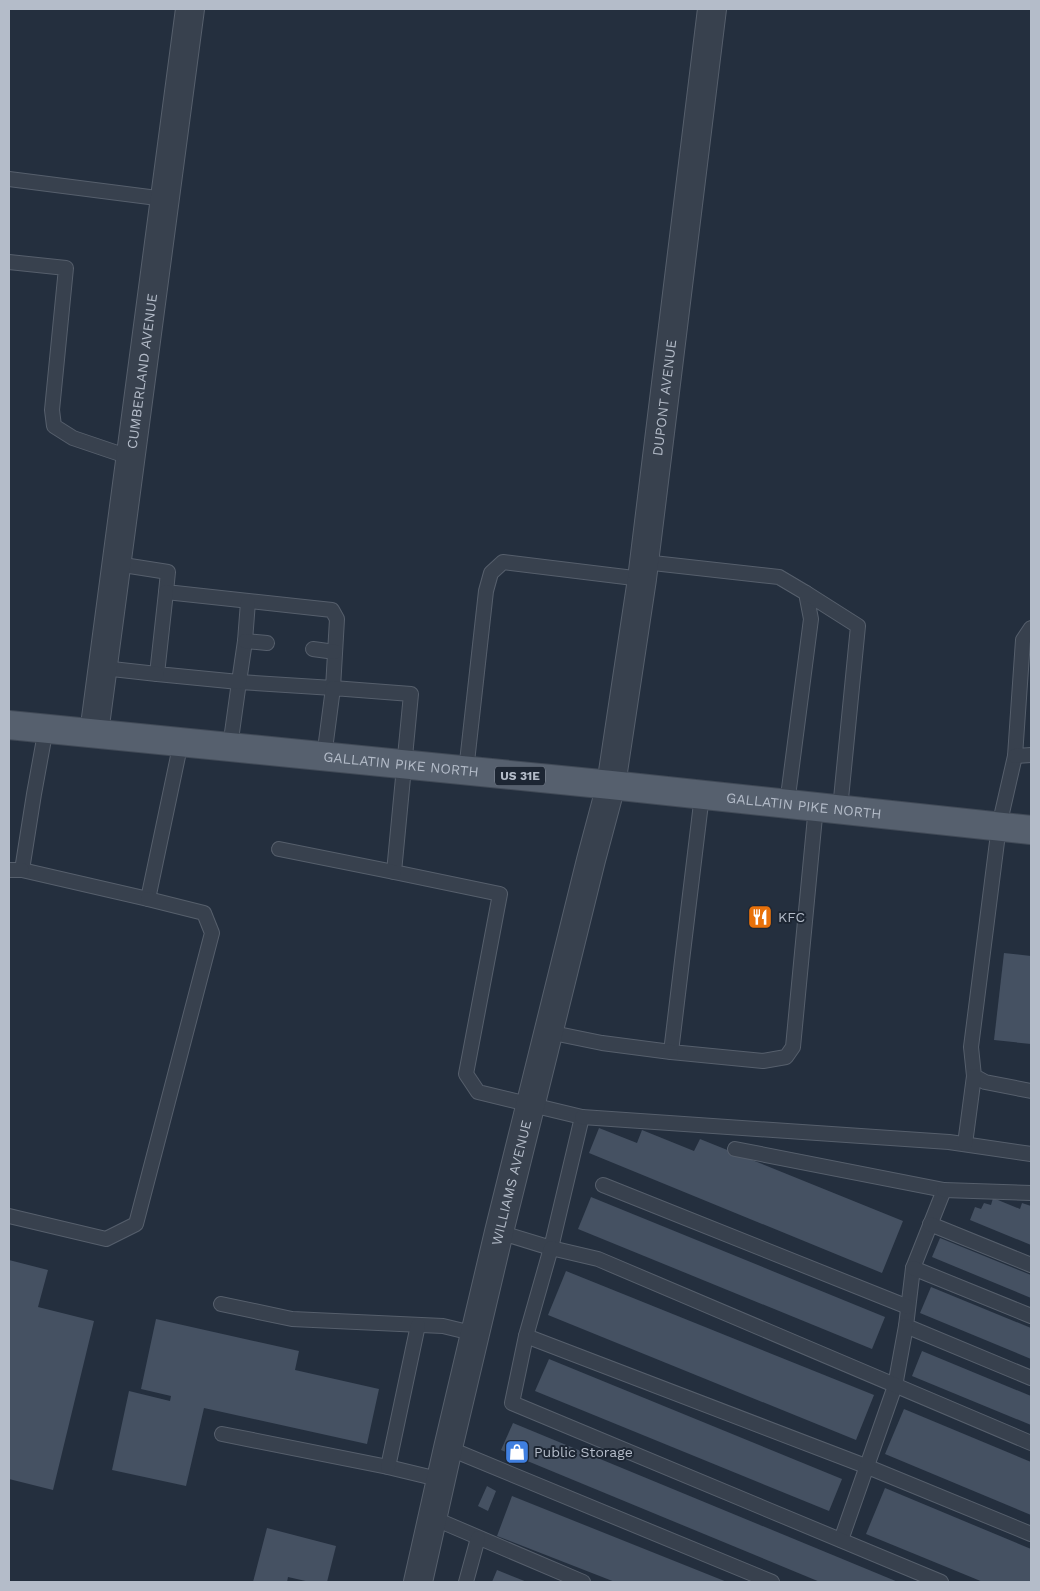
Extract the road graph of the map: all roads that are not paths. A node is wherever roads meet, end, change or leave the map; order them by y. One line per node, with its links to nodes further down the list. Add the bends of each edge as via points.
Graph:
1 (190, 9): 4 (street, CUMBERLAND AVENUE)
2 (712, 9): 8 (street, DUPONT AVENUE)
3 (9, 179): 4 (lane)
4 (165, 198): 6 (street, CUMBERLAND AVENUE)
5 (9, 262): 6 (lane, via 66,268 52,410 54,426 73,438)
6 (132, 458): 7 (street, CUMBERLAND AVENUE)
7 (117, 564): 9 (lane, via 168,572); 17 (street, CUMBERLAND AVENUE)
8 (643, 571): 10 (lane, via 779,577); 30 (lane, via 504,562 492,573 486,591); 31 (street, DUPONT AVENUE)
9 (166, 592): 11 (lane); 18 (lane)
10 (806, 593): 33 (lane, via 811,619); 34 (lane, via 858,626)
11 (248, 602): 13 (lane); 16 (lane, via 332,610 337,619)
12 (1031, 628): 27 (lane, via 1023,640)
13 (245, 641): 14 (lane); 19 (lane)
14 (266, 643)
15 (313, 649): 16 (lane)
16 (335, 652): 20 (lane)
17 (103, 668): 18 (lane); 23 (street, CUMBERLAND AVENUE)
18 (157, 674): 19 (lane)
19 (239, 682): 20 (lane); 25 (lane)
20 (333, 688): 28 (lane); 29 (lane, via 411,694)
21 (9, 725): 22 (main road, GALLATIN PIKE NORTH / US 31E)
22 (46, 728): 23 (main road, GALLATIN PIKE NORTH / US 31E); 38 (lane)
23 (94, 733): 24 (main road, GALLATIN PIKE NORTH / US 31E)
24 (181, 742): 25 (main road, GALLATIN PIKE NORTH / US 31E); 40 (lane)
25 (230, 747): 28 (main road, GALLATIN PIKE NORTH / US 31E)
26 (1031, 755): 27 (lane)
27 (1015, 756): 35 (lane)
28 (324, 757): 29 (main road, GALLATIN PIKE NORTH / US 31E)
29 (405, 765): 30 (main road, GALLATIN PIKE NORTH / US 31E); 39 (lane)
30 (466, 771): 31 (main road, GALLATIN PIKE NORTH / US 31E)
31 (611, 785): 32 (main road, GALLATIN PIKE NORTH / US 31E); 41 (street, WILLIAMS AVENUE)
32 (702, 795): 33 (main road, GALLATIN PIKE NORTH / US 31E); 42 (lane)
33 (787, 804): 34 (main road, GALLATIN PIKE NORTH / US 31E)
34 (828, 808): 35 (main road, GALLATIN PIKE NORTH / US 31E); 42 (lane, via 808,889 793,1047 786,1057 763,1060)
35 (999, 826): 36 (main road, GALLATIN PIKE NORTH / US 31E); 43 (lane, via 971,1047)
36 (1031, 830)
37 (280, 849): 39 (lane)
38 (15, 870): 40 (lane)
39 (394, 872): 45 (lane, via 500,894 466,1074 478,1092)
40 (148, 898): 53 (lane, via 204,913 212,933 136,1224 106,1239)
41 (548, 1032): 42 (lane); 45 (street, WILLIAMS AVENUE)
42 (671, 1052)
43 (974, 1076): 44 (lane, via 985,1082); 47 (lane)
44 (1031, 1091)
45 (531, 1104): 46 (lane); 55 (street, WILLIAMS AVENUE)
46 (582, 1117): 47 (lane); 56 (lane)
47 (965, 1144): 49 (lane)
48 (735, 1149): 51 (lane)
49 (1031, 1154)
50 (603, 1184): 60 (lane)
51 (944, 1190): 52 (lane); 54 (lane)
52 (1031, 1193)
53 (9, 1216)
54 (930, 1224): 57 (lane); 58 (lane)
55 (500, 1232): 56 (lane); 64 (street, WILLIAMS AVENUE)
56 (551, 1248): 65 (lane); 67 (lane, via 598,1259)
57 (1031, 1265)
58 (914, 1268): 60 (lane); 61 (lane)
59 (221, 1304): 62 (lane, via 292,1319)
60 (908, 1307): 63 (lane)
61 (1031, 1316)
62 (418, 1325): 64 (lane, via 443,1326); 71 (lane)
63 (906, 1326): 66 (lane); 67 (lane)
64 (476, 1334): 70 (street, WILLIAMS AVENUE)
65 (526, 1336): 72 (lane); 77 (lane, via 512,1403)
66 (1031, 1378)
67 (894, 1386): 69 (lane); 72 (lane)
68 (222, 1434): 71 (lane)
69 (1031, 1443)
70 (448, 1448): 73 (street, WILLIAMS AVENUE); 81 (lane)
71 (388, 1467): 73 (lane)
72 (868, 1467): 75 (lane); 77 (lane)
73 (442, 1480): 74 (street, WILLIAMS AVENUE)
74 (433, 1518): 76 (lane); 78 (street, WILLIAMS AVENUE)
75 (1031, 1534)
76 (478, 1538): 79 (lane); 80 (lane)
77 (841, 1540): 82 (lane)
78 (418, 1582)
79 (466, 1582)
80 (583, 1582)
81 (772, 1582)
82 (941, 1582)

